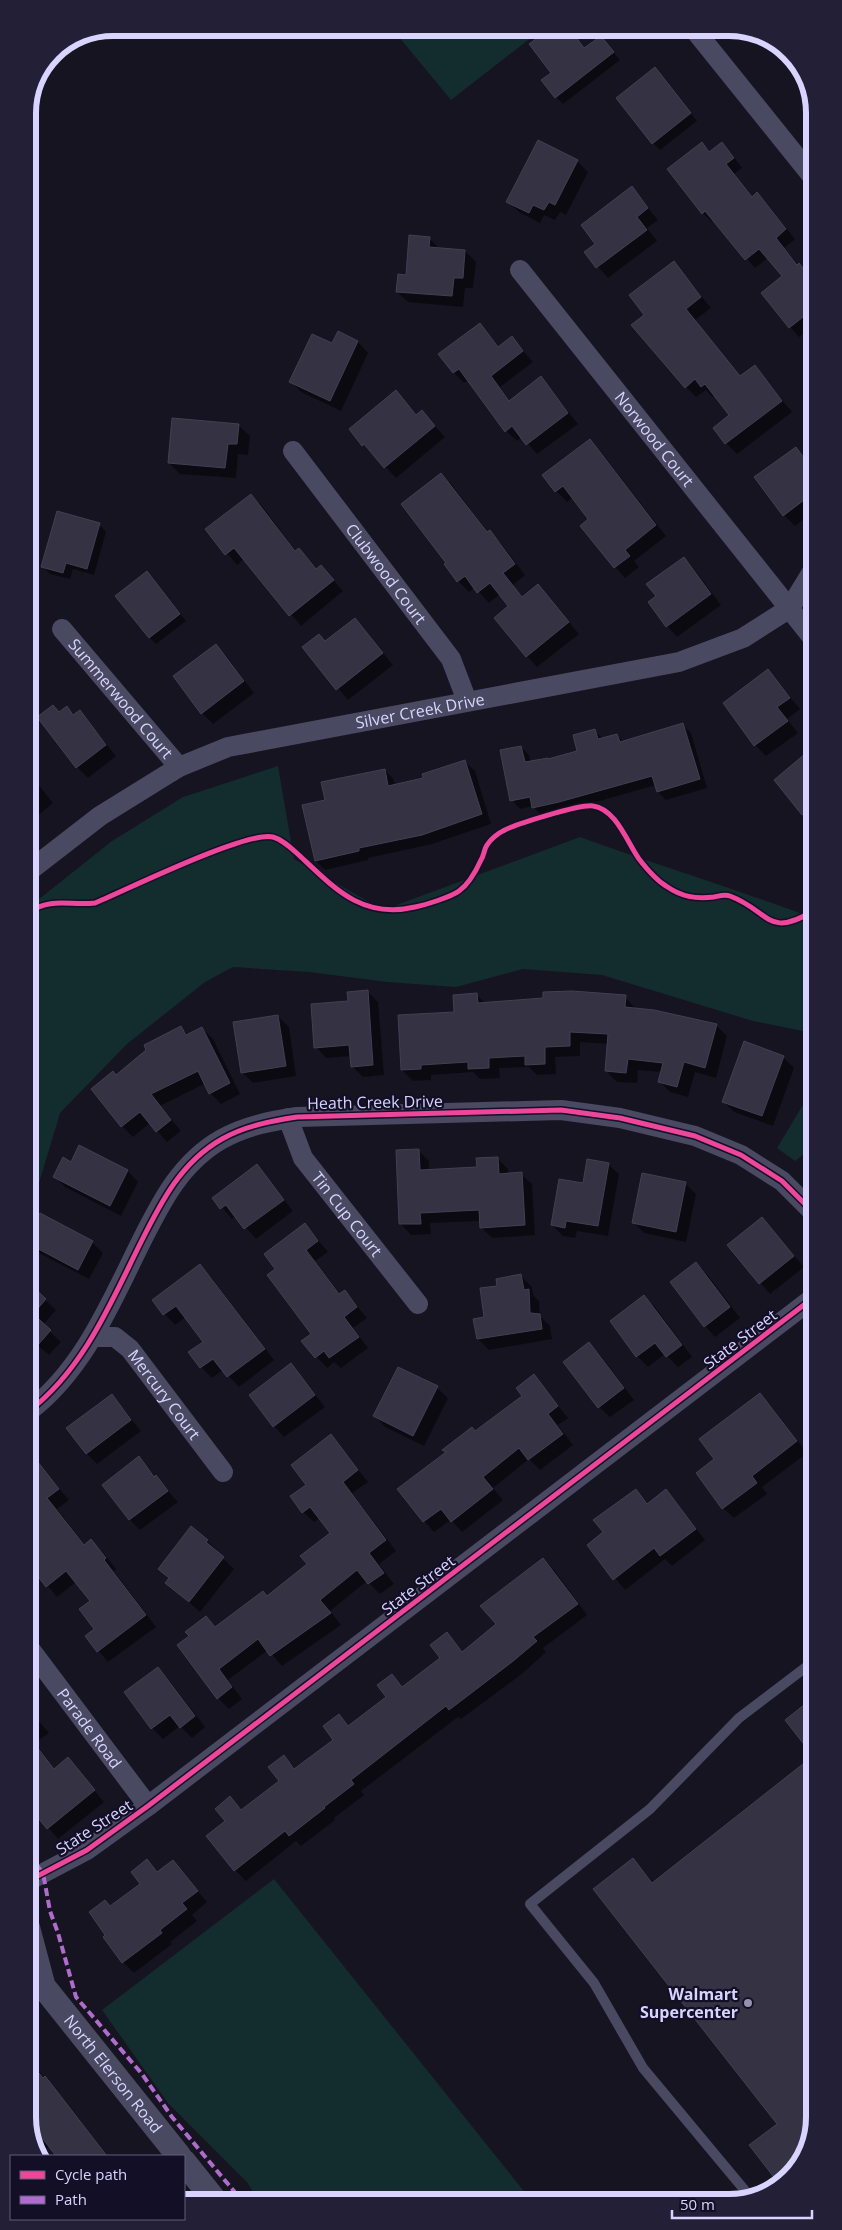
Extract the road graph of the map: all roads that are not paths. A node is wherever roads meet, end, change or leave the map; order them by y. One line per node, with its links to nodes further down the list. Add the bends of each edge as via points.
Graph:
1 (700, 36): 2 (street)
2 (806, 168)
3 (520, 270): 6 (street, Norwood Court)
4 (293, 451): 9 (street, Clubwood Court, via 451,659)
5 (806, 582): 6 (street, Silver Creek Drive)
6 (790, 608): 7 (street, Norwood Court); 9 (street, Silver Creek Drive, via 743,638 679,662)
7 (806, 628)
8 (62, 629): 10 (street, Summerwood Court)
9 (467, 701): 10 (street, Silver Creek Drive, via 228,747)
10 (179, 768): 11 (street, Silver Creek Drive, via 100,816)
11 (36, 866)
12 (288, 1118): 13 (street, Heath Creek Drive, via 562,1110 620,1118 695,1136 741,1155 782,1181); 15 (street, Tin Cup Court, via 303,1158); 16 (street, Heath Creek Drive, via 260,1123 221,1140 181,1171)
13 (806, 1205)
14 (806, 1303): 21 (street, State Street)
15 (418, 1304)
16 (93, 1337): 17 (street, Heath Creek Drive, via 69,1372); 18 (street, Mercury Court, via 115,1337 130,1349)
17 (36, 1405)
18 (223, 1472)
19 (36, 1657): 21 (street, Parade Road)
20 (806, 1667): 27 (lane, via 739,1718 650,1809 530,1904 594,1983 643,2068)
21 (148, 1806): 22 (street, State Street, via 87,1850)
22 (36, 1877)
23 (36, 1969): 24 (street)
24 (39, 1990): 25 (street, North Elerson Road)
25 (178, 2155)
26 (185, 2163): 28 (street)
27 (746, 2192)
28 (210, 2194)

